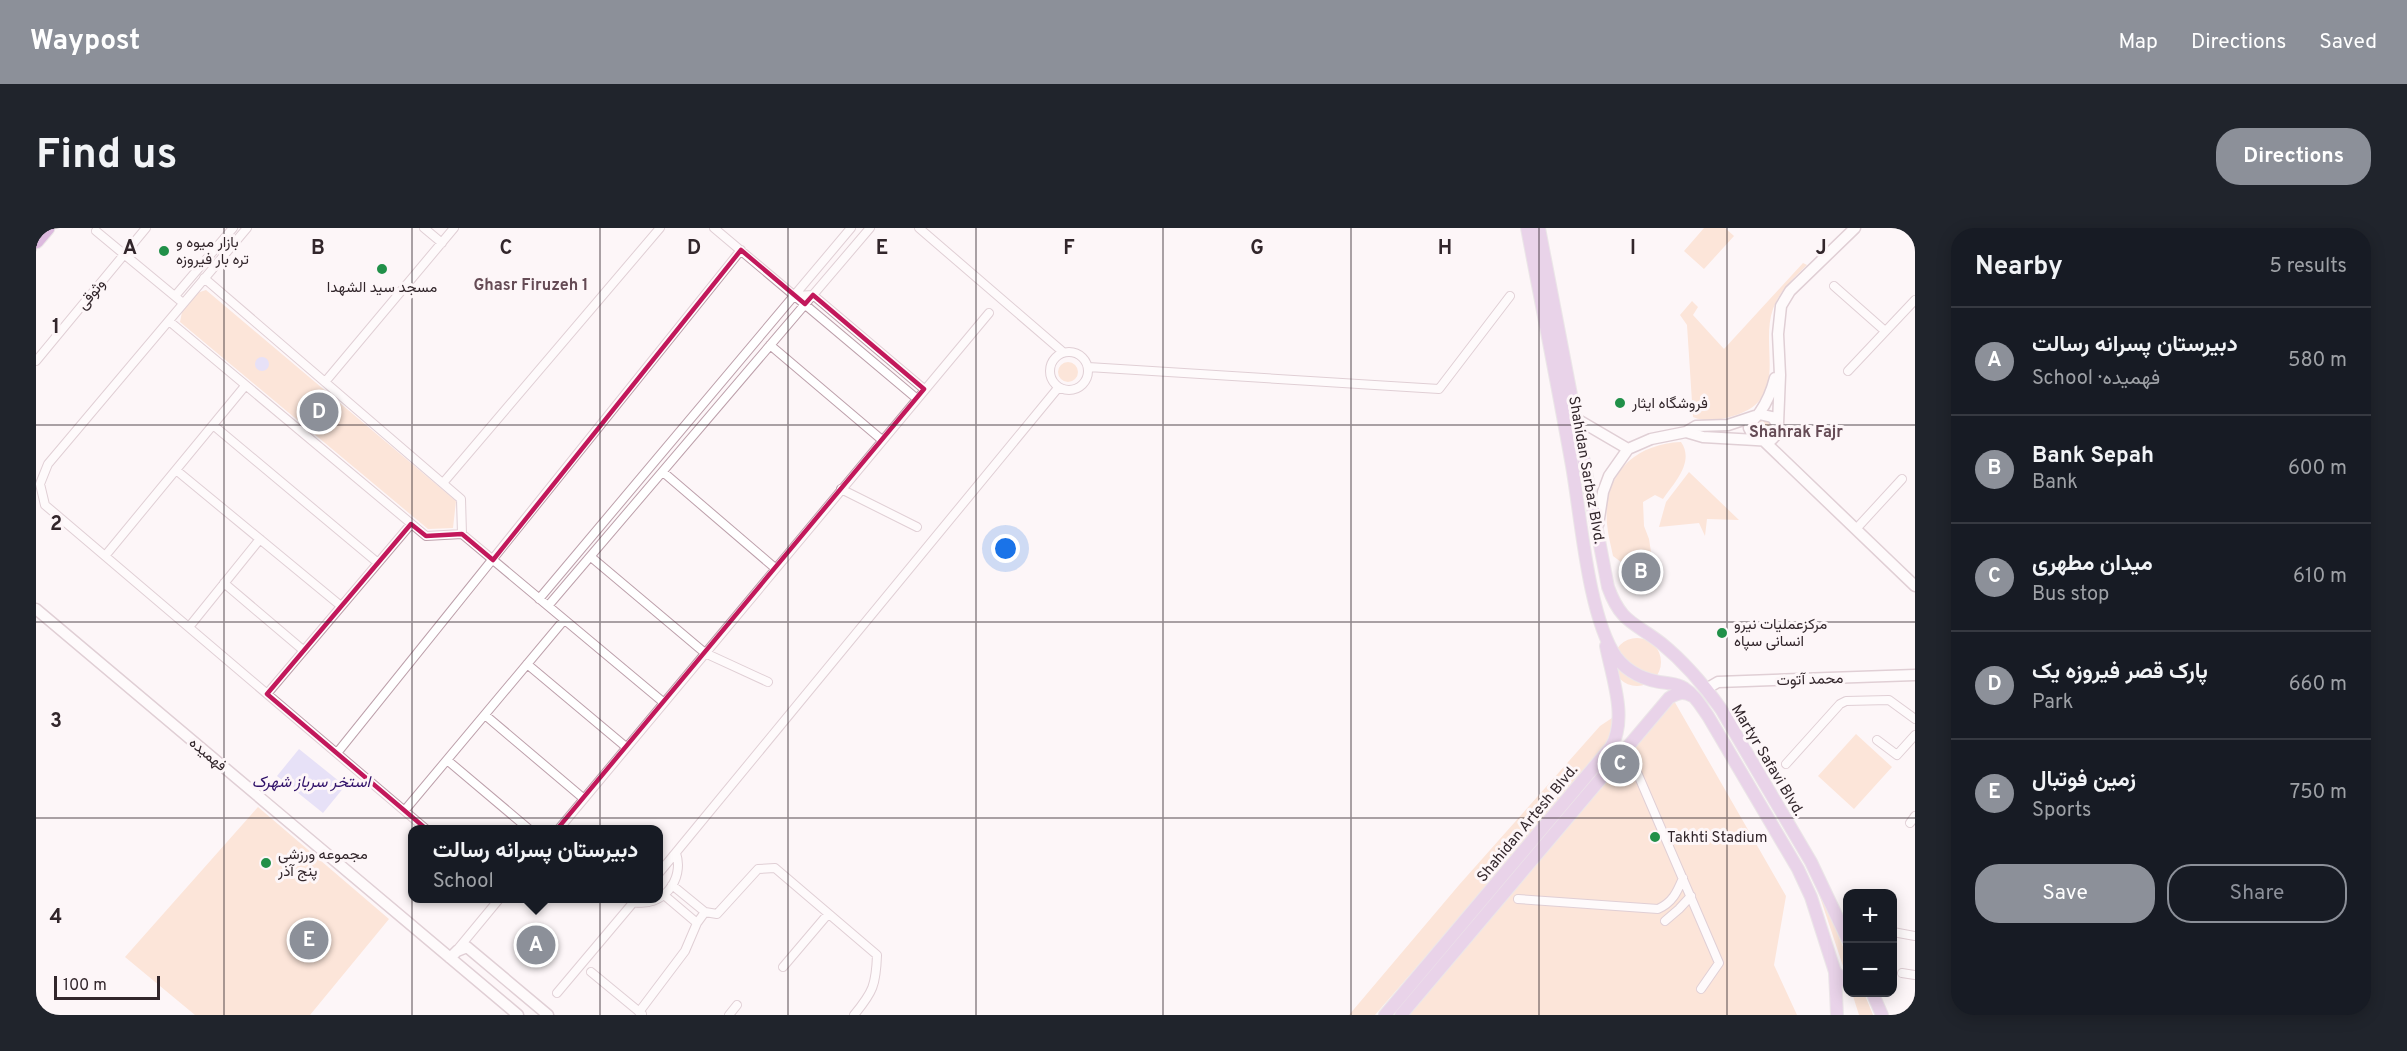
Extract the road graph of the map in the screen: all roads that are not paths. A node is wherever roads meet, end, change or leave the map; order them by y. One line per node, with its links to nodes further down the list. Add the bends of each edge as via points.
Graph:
1 (47, 228): 16 (highway)
2 (146, 228): 19 (street, وثوقی)
3 (233, 228): 23 (street)
4 (247, 228): 20 (street)
5 (424, 228): 17 (street)
6 (454, 228): 17 (street)
7 (660, 228): 55 (street)
8 (714, 228): 18 (street)
9 (852, 228): 24 (street)
10 (870, 228): 22 (street)
11 (920, 228): 33 (street)
12 (1527, 228): 76 (main road, Shahidan Sarbaz Blvd.)
13 (1539, 228): 44 (main road, Shahidan Sarbaz Blvd.)
14 (1855, 228): 35 (street, via 1790,291 1781,306)
15 (96, 231): 19 (street)
16 (36, 241)
17 (442, 243): 38 (street)
18 (741, 250): 24 (street); 65 (street)
19 (124, 254): 23 (street); 34 (street, وثوقی)
20 (204, 278): 27 (street); 38 (street)
21 (1834, 286): 31 (street)
22 (813, 295): 24 (street); 28 (street); 41 (street)
23 (175, 296): 27 (street)
24 (795, 296): 28 (street); 70 (street)
25 (1510, 296): 36 (street, via 1438,389)
26 (1915, 300): 31 (street)
27 (183, 303): 30 (street)
28 (805, 304): 32 (street); 42 (street)
29 (988, 313): 41 (street)
30 (169, 321): 39 (street); 63 (street, via 48,464 40,484 45,505)
31 (1885, 332): 37 (street)
32 (770, 345): 48 (street); 53 (street)
33 (1063, 352): 36 (street, via 1081,356); 40 (street, via 1050,366 1050,378)
34 (36, 361)
35 (1779, 363): 43 (street); 46 (street)
36 (1088, 367): 40 (street, via 1086,379 1077,388)
37 (1848, 371)
38 (325, 382): 55 (street)
39 (245, 386): 45 (street); 57 (street)
40 (1058, 388): 102 (street)
41 (924, 389): 42 (street)
42 (916, 398): 48 (street)
43 (1757, 415): 46 (street, via 1768,414); 47 (street, via 1728,425 1696,426); 49 (street, via 1749,428)
44 (1575, 418): 50 (street); 61 (main road, Shahidan Sarbaz Blvd.)
45 (213, 425): 52 (street); 66 (street)
46 (1778, 427): 49 (street, via 1774,438); 51 (street)
47 (1686, 432): 49 (street); 50 (street, via 1651,439)
48 (882, 440): 56 (street)
49 (1761, 441): 51 (street)
50 (1628, 449): 61 (street, via 1603,492)
51 (1787, 463): 59 (street)
52 (176, 470): 62 (street); 63 (street)
53 (663, 472): 64 (street); 67 (street)
54 (1902, 479): 59 (street)
55 (443, 483): 60 (street, via 461,499)
56 (841, 489): 58 (street); 67 (street)
57 (411, 524): 60 (street, via 426,536); 66 (street)
58 (917, 527)
59 (1856, 530): 69 (street)
60 (462, 534): 65 (street)
61 (1598, 535): 75 (main road, Shahidan Sarbaz Blvd., via 1614,605)
62 (260, 539): 68 (street); 71 (street)
63 (105, 556): 77 (street)
64 (591, 557): 72 (street); 79 (street)
65 (493, 560): 70 (street); 93 (street)
66 (378, 563): 71 (street)
67 (775, 568): 79 (street)
68 (224, 583): 77 (street); 78 (street)
69 (1915, 586)
70 (539, 599): 72 (street)
71 (341, 606): 78 (street)
72 (549, 606): 74 (street)
73 (36, 609): 118 (street, فهمیده)
74 (564, 620): 80 (street); 87 (street)
75 (1629, 622): 84 (main road, Martyr Safavi Blvd., via 1661,643)
76 (1602, 625): 83 (main road, Shahidan Sarbaz Blvd., via 1616,656 1627,669 1639,677); 134 (main road, Shahidan Artesh Blvd., via 1618,712 1618,736)
77 (189, 627): 85 (street)
78 (303, 650): 85 (street)
79 (705, 653): 82 (street); 87 (street)
80 (527, 664): 88 (street); 92 (street)
81 (1915, 675): 84 (street, محمد آتوت, via 1719,682)
82 (768, 682)
83 (1666, 683): 86 (main road, Martyr Safavi Blvd., via 1677,684)
84 (1707, 689): 115 (main road, Martyr Safavi Blvd., via 1811,862)
85 (267, 694): 93 (street)
86 (1696, 698): 121 (main road, Martyr Safavi Blvd., via 1798,869); 135 (main road, Shahidan Artesh Blvd., via 1685,692 1668,698)
87 (663, 702): 92 (street)
88 (485, 715): 94 (street); 97 (street)
89 (1915, 719): 96 (street, via 1889,700 1846,701)
90 (1915, 735): 91 (street, via 1897,755)
91 (1877, 741)
92 (626, 747): 97 (street)
93 (337, 753): 98 (street)
94 (447, 760): 98 (street); 100 (street)
95 (1633, 763): 104 (street)
96 (1786, 764)
97 (583, 798): 101 (street)
98 (405, 810): 99 (street)
99 (422, 825)
100 (524, 825)
101 (562, 825)
102 (676, 853): 103 (street); 105 (street, via 679,861)
103 (663, 868)
104 (1683, 878): 107 (street); 108 (street, via 1668,904 1658,909)
105 (672, 885): 106 (street); 111 (street)
106 (664, 894): 114 (street)
107 (1691, 896): 113 (street); 125 (street, via 1719,963)
108 (1518, 899)
109 (496, 903): 118 (street)
110 (633, 903): 126 (street)
111 (705, 912): 112 (street, via 717,914 758,869 775,868); 114 (street)
112 (828, 914): 119 (street); 133 (street, via 877,955 870,996)
113 (1665, 921)
114 (697, 923): 129 (street, via 685,951)
115 (1843, 929)
116 (1897, 933): 117 (street)
117 (1915, 936)
118 (454, 955): 130 (street, فهمیده); 131 (street, فهمیده, via 467,947)
119 (783, 967)
120 (591, 972): 129 (street)
121 (1835, 972): 124 (main road); 136 (main road, Martyr Safavi Blvd.)
122 (1902, 973): 123 (street)
123 (1915, 975)
124 (1843, 978)
125 (1701, 989)
126 (557, 993)
127 (1874, 997): 137 (main road)
128 (737, 1005): 132 (street)
129 (641, 1013)
130 (518, 1015)
131 (548, 1015)
132 (729, 1015)
133 (854, 1015)
134 (1385, 1015)
135 (1401, 1015)
136 (1837, 1015)
137 (1882, 1015)

